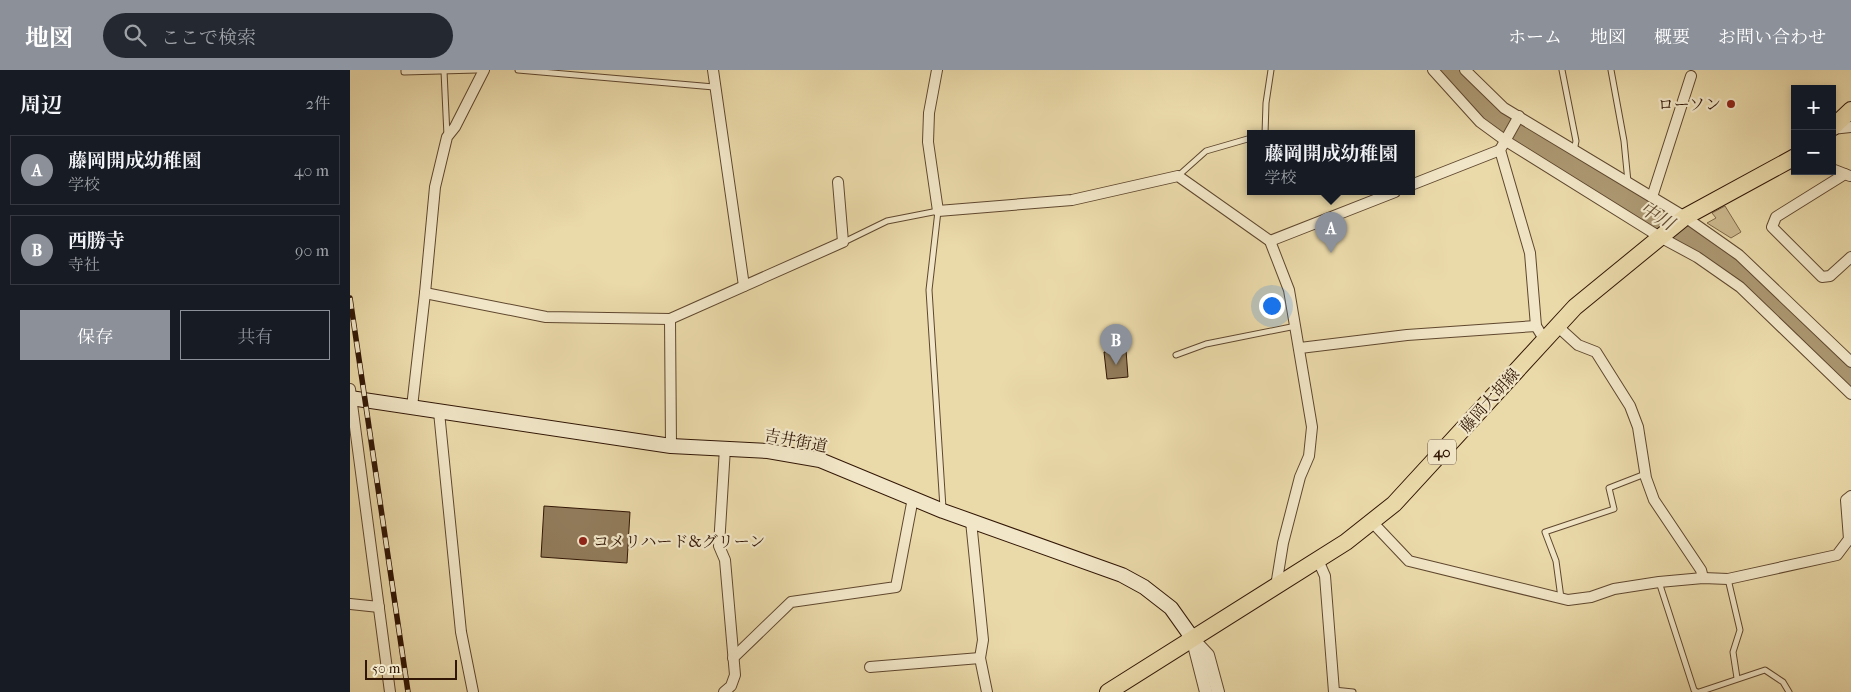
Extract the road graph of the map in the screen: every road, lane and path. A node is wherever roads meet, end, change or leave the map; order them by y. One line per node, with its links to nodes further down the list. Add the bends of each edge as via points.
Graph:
1 (404, 70): 12 (lane)
2 (477, 70): 12 (lane)
3 (484, 70): 21 (street, via 456,127)
4 (518, 70): 14 (lane)
5 (712, 70): 14 (street)
6 (937, 70): 35 (street, via 929,113 928,142)
7 (1271, 70): 20 (lane)
8 (1433, 70): 23 (street, via 1480,122)
9 (1465, 70): 16 (street, via 1504,108)
10 (1562, 70): 25 (lane, via 1576,141)
11 (1611, 70): 31 (lane)
12 (444, 72): 21 (lane)
13 (1691, 76): 34 (street)
14 (714, 87): 40 (street)
15 (1851, 110): 17 (main road)
16 (1519, 116): 23 (street); 25 (street)
17 (1836, 125)
18 (1851, 127): 19 (street)
19 (1836, 129)
20 (1265, 130)
21 (447, 137): 41 (street, via 434,187)
22 (1247, 139): 28 (lane, via 1206,151)
23 (1506, 141): 24 (street); 36 (street)
24 (1500, 150): 32 (street); 45 (street, via 1530,253)
25 (1574, 150): 31 (street)
26 (1791, 159): 36 (main road, 藤岡大胡線 / 40)
27 (1836, 171): 29 (street)
28 (1178, 176): 35 (street, via 1072,200); 37 (street)
29 (1848, 176): 39 (street, via 1776,217 1772,227 1822,277 1830,276)
30 (838, 182): 38 (street)
31 (1628, 182): 34 (street)
32 (1415, 183)
33 (1387, 195): 37 (street)
34 (1652, 197): 36 (street)
35 (938, 211): 38 (lane, via 886,221); 58 (lane, via 929,290)
36 (1672, 228): 43 (main road, 藤岡大胡線 / 40); 48 (street, via 1739,255); 49 (street, via 1697,258 1740,287)
37 (1270, 241): 44 (street, via 1289,290)
38 (843, 242): 40 (street)
39 (1851, 257)
40 (744, 286): 42 (street)
41 (426, 294): 42 (street, via 546,317); 51 (street)
42 (670, 319): 53 (street)
43 (1556, 325): 45 (main road, 藤岡大胡線 / 40); 55 (street, via 1578,345 1596,352 1630,406 1638,427)
44 (1296, 326): 46 (street); 47 (lane, via 1206,344)
45 (1540, 332): 46 (street, via 1407,335); 60 (main road, 藤岡大胡線 / 40, via 1418,479)
46 (1300, 348): 65 (street, via 1312,427 1309,456 1300,477 1283,543)
47 (1176, 355)
48 (1851, 362)
49 (1851, 394)
50 (350, 395): 51 (main road, 吉井街道); 68 (street)
51 (412, 407): 52 (main road, 吉井街道)
52 (439, 412): 53 (main road, 吉井街道); 76 (street, via 461,632)
53 (671, 446): 54 (main road, 吉井街道)
54 (725, 448): 57 (main road, 吉井街道, via 820,460); 70 (street, via 719,546 725,560)
55 (1645, 474): 62 (street, via 1654,500 1701,570); 66 (lane, via 1608,488 1614,509 1545,532 1556,561)
56 (1851, 496): 63 (street, via 1846,500 1849,539 1837,555)
57 (913, 498): 58 (main road, 吉井街道); 70 (street, via 896,587 791,602)
58 (943, 511): 59 (main road, 吉井街道)
59 (971, 521): 69 (main road, 吉井街道, via 1129,579 1171,608); 71 (street, via 983,640)
60 (1374, 522): 61 (main road, 藤岡大胡線 / 40); 66 (street, via 1408,561)
61 (1318, 560): 65 (main road, 藤岡大胡線 / 40); 74 (street, via 1325,576)
62 (1703, 578): 63 (street); 64 (street)
63 (1728, 579): 73 (lane, via 1740,630 1733,652)
64 (1659, 582): 66 (street, via 1614,589 1591,597); 83 (lane, via 1694,690)
65 (1276, 586): 69 (main road, 藤岡大胡線 / 40)
66 (1561, 598)
67 (350, 604): 68 (street)
68 (379, 607): 75 (street)
69 (1193, 638): 79 (main road, 藤岡大胡線 / 40); 80 (street); 81 (street, via 1208,655)
70 (733, 658): 77 (street, via 735,675 731,686)
71 (980, 658): 72 (street); 78 (street)
72 (870, 666)
73 (1736, 678): 83 (lane); 84 (lane, via 1765,670 1783,682)
74 (1334, 691): 82 (lane)
75 (390, 692)
76 (473, 692)
77 (724, 692)
78 (987, 692)
79 (1108, 692)
80 (1206, 692)
81 (1218, 692)
82 (1354, 692)
83 (1698, 692)
84 (1789, 692)

